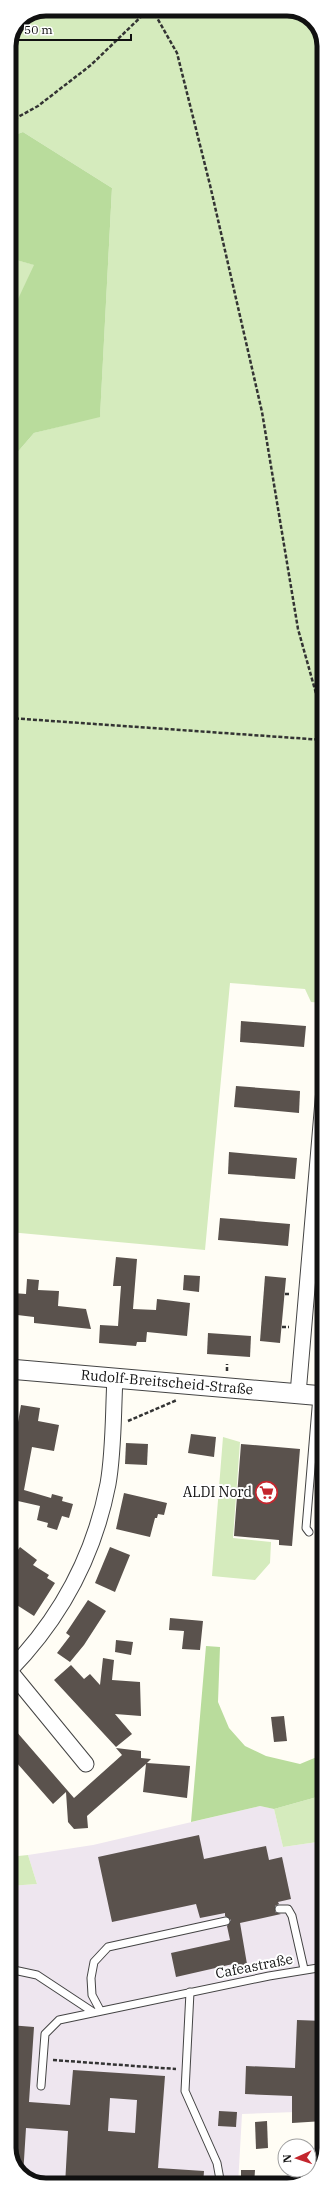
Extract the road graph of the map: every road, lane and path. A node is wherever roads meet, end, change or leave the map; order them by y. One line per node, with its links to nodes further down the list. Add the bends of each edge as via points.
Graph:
1 (144, 16): 3 (path, via 91,65 38,106)
2 (155, 16): 4 (path, via 177,53 210,185 262,412 298,629)
3 (16, 118)
4 (317, 697)
5 (16, 718): 6 (path)
6 (317, 740)
7 (317, 1171): 11 (street)
8 (16, 1370): 9 (street, Rudolf-Breitscheid-Straße)
9 (115, 1378): 10 (street, Rudolf-Breitscheid-Straße); 13 (street)
10 (189, 1385): 11 (street, Rudolf-Breitscheid-Straße); 13 (path, via 182,1398)
11 (298, 1394): 12 (street, Rudolf-Breitscheid-Straße)
12 (317, 1396)
13 (113, 1427): 16 (street, via 108,1482 92,1543 62,1607 46,1630)
14 (317, 1431): 15 (lane, via 306,1528)
15 (309, 1532)
16 (16, 1663)
17 (16, 1679): 18 (street)
18 (86, 1764)
19 (280, 1909): 22 (lane, via 288,1909 292,1916)
20 (226, 1921): 25 (lane, via 108,1947 94,1962 91,1978)
21 (317, 1968): 22 (lane, Cafeastraße)
22 (304, 1969): 24 (lane, Cafeastraße)
23 (16, 1970): 25 (lane, via 37,1975)
24 (190, 1992): 25 (lane, Cafeastraße); 27 (lane)
25 (96, 2011): 26 (lane, Cafeastraße, via 59,2020 45,2034)
26 (43, 2059): 27 (path); 28 (lane, Cafeastraße)
27 (186, 2070): 29 (lane, via 185,2091 217,2163)
28 (41, 2086)
29 (220, 2178)

